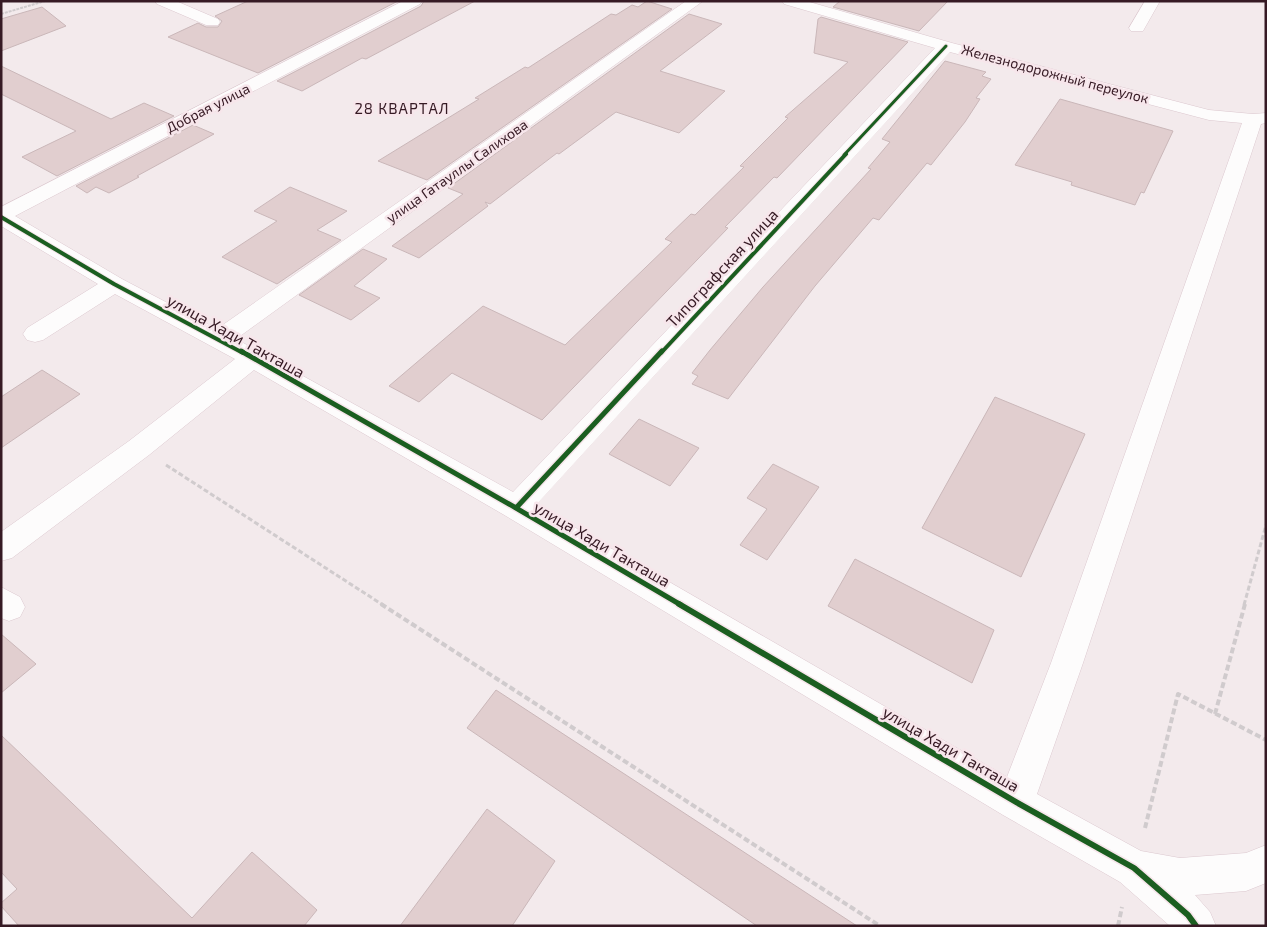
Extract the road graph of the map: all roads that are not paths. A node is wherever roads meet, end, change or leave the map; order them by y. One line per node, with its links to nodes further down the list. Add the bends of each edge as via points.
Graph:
1 (162, 1): 6 (street)
2 (415, 1): 10 (street, Добрая улица)
3 (696, 1): 13 (street, улица Гатауллы Салихова)
4 (789, 1): 8 (street, Железнодорожный переулок)
5 (1153, 1): 7 (street)
6 (212, 22)
7 (1137, 28)
8 (946, 46): 9 (street, Железнодорожный переулок, via 1209,115); 15 (street, Типографская улица)
9 (1260, 119): 17 (street)
10 (1, 216): 11 (street, улица Хади Такташа)
11 (114, 284): 12 (street); 13 (street, улица Хади Такташа)
12 (35, 334)
13 (218, 340): 14 (street, улица Хади Такташа)
14 (253, 358): 15 (street, улица Хади Такташа); 16 (street, via 139,448)
15 (516, 508): 17 (street, улица Хади Такташа)
16 (1, 549)
17 (1016, 802): 19 (street, улица Хади Такташа)
18 (1266, 864): 19 (street, via 1246,872)
19 (1129, 885): 20 (street, via 1188,915)
20 (1196, 926)

